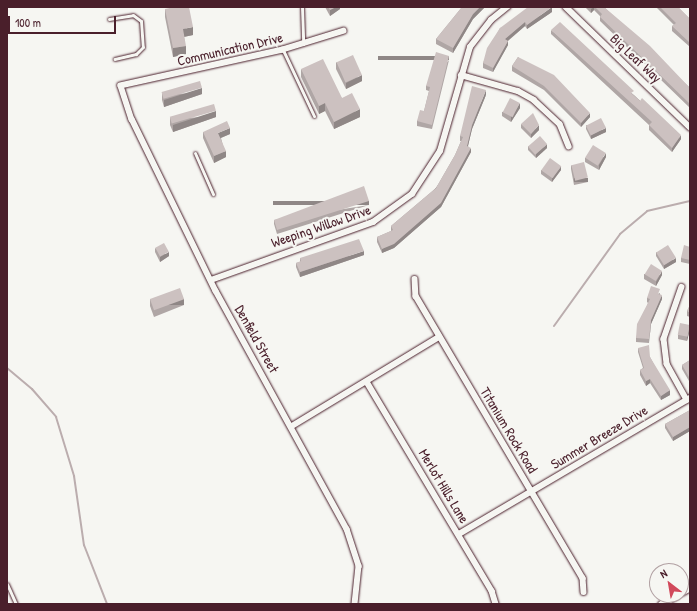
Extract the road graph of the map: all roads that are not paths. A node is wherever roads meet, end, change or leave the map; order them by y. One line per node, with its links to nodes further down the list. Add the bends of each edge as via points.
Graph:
1 (302, 7): 6 (lane)
2 (507, 7): 9 (street, Weeping Willow Drive, via 482,30 470,47)
3 (566, 7): 12 (street, Big Leaf Way)
4 (109, 19): 8 (lane, via 133,15 141,21 143,47 136,54)
5 (344, 31): 6 (street, Communication Drive)
6 (303, 44): 7 (street, Communication Drive)
7 (283, 50): 10 (street, Communication Drive); 11 (lane)
8 (115, 59)
9 (461, 75): 13 (street, via 518,91 534,100 560,124); 17 (street, Weeping Willow Drive, via 440,151 422,183 401,204 373,222)
10 (121, 86): 17 (street, Denfield Street, via 136,126)
11 (314, 116)
12 (690, 127)
13 (569, 146)
14 (195, 153): 15 (lane)
15 (213, 194)
16 (415, 279): 19 (street, Titanium Rock Road, via 416,296)
17 (211, 280): 22 (street, Denfield Street)
18 (682, 287): 21 (street, via 664,340 667,364)
19 (440, 337): 20 (street); 23 (street, Titanium Rock Road)
20 (367, 382): 22 (street); 24 (street, Merlot Hills Lane)
21 (688, 399): 23 (street, Summer Breeze Drive)
22 (292, 426): 28 (street, Denfield Street, via 356,550 360,577)
23 (532, 491): 24 (street, Summer Breeze Drive); 26 (street, Titanium Rock Road, via 583,578)
24 (459, 534): 29 (street, Merlot Hills Lane, via 492,591)
25 (7, 584): 27 (lane)
26 (584, 592)
27 (16, 604)
28 (355, 604)
29 (496, 604)

